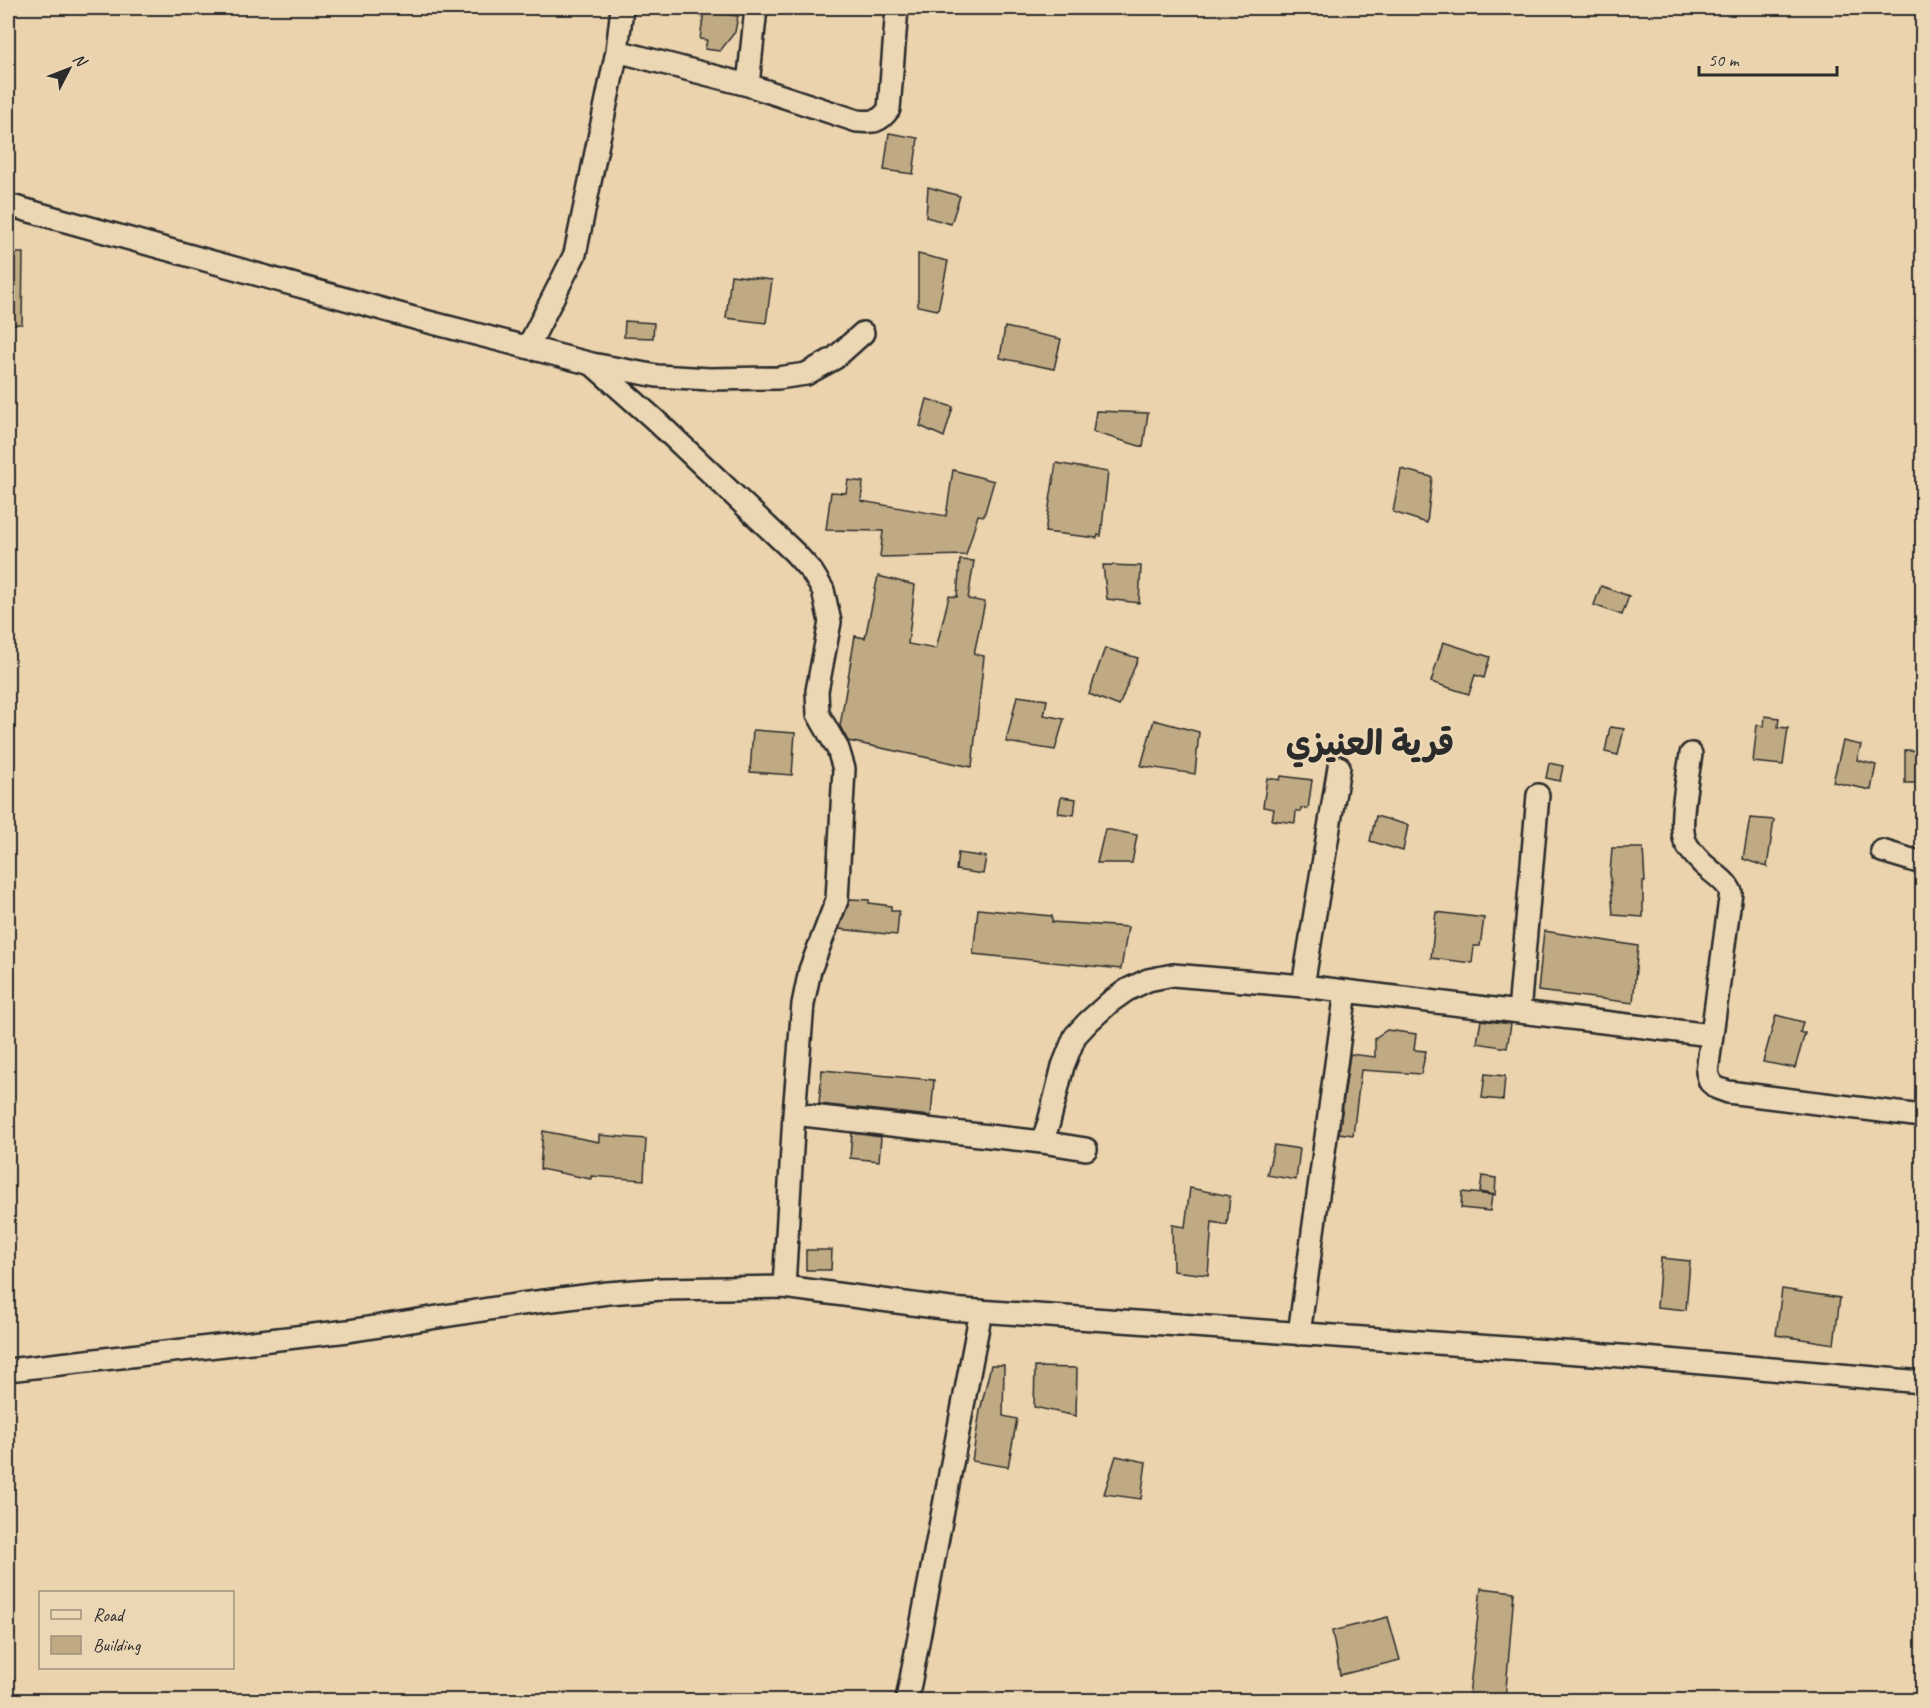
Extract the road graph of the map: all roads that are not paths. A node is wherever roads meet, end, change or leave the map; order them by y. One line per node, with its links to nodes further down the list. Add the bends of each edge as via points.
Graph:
1 (622, 8): 4 (street)
2 (756, 8): 5 (street)
3 (897, 8): 5 (street, via 889,109 883,118 857,121)
4 (617, 51): 5 (street); 8 (street, via 575,254)
5 (748, 86)
6 (8, 205): 8 (street)
7 (863, 333): 9 (street, via 820,368 778,378 657,376)
8 (528, 347): 9 (street)
9 (592, 364): 19 (street, via 795,554 823,590 830,622 817,691 818,714 838,749 844,769 843,796 837,900 810,970 803,1004)
10 (1691, 754): 18 (street, via 1682,826 1685,840 1731,892)
11 (1339, 766): 15 (street)
12 (1538, 795): 17 (street)
13 (1882, 851): 14 (street)
14 (1923, 863)
15 (1303, 986): 16 (street); 21 (street, via 1173,975 1127,990 1075,1036)
16 (1346, 991): 17 (street); 25 (street)
17 (1519, 1012): 18 (street)
18 (1711, 1035): 20 (street, via 1707,1072 1717,1088)
19 (794, 1114): 21 (street); 23 (street)
20 (1923, 1116)
21 (1042, 1142): 22 (street)
22 (1086, 1149)
23 (784, 1287): 24 (street); 26 (street, via 608,1293 348,1331)
24 (981, 1311): 25 (street); 28 (street)
25 (1299, 1334): 27 (street)
26 (8, 1370)
27 (1923, 1382)
28 (907, 1701)

